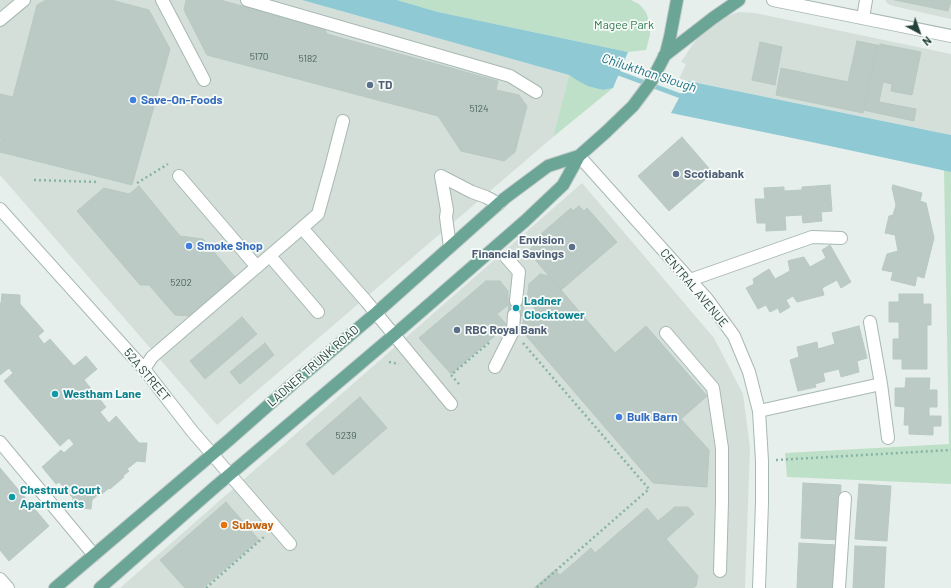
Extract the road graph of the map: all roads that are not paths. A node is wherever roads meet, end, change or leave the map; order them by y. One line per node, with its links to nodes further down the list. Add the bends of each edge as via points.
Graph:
1 (24, 0): 9 (street)
2 (162, 0): 12 (street)
3 (247, 0): 13 (street, via 510,76)
4 (677, 0): 11 (main road, LADNER TRUNK ROAD)
5 (739, 0): 11 (main road)
6 (773, 0): 8 (street)
7 (866, 0): 8 (street)
8 (863, 18): 10 (street)
9 (0, 20)
10 (951, 36)
11 (664, 56): 15 (main road, LADNER TRUNK ROAD, via 640,98)
12 (204, 80)
13 (536, 92)
14 (343, 121): 19 (street, via 318,214)
15 (579, 156): 17 (main road, LADNER TRUNK ROAD, via 548,166); 25 (street, CENTRAL AVENUE); 32 (main road, LADNER TRUNK ROAD, via 563,185)
16 (179, 176): 24 (street)
17 (499, 204): 21 (main road, LADNER TRUNK ROAD); 21 (street, via 441,176)
18 (0, 209): 34 (street, 52A STREET)
19 (302, 228): 22 (street); 28 (street)
20 (841, 238): 25 (street, via 812,238)
21 (450, 247): 28 (main road, LADNER TRUNK ROAD)
22 (270, 256): 24 (street); 27 (street)
23 (506, 257): 26 (street, via 519,272)
24 (257, 266): 34 (street, via 152,357)
25 (690, 280): 37 (street, CENTRAL AVENUE, via 734,336 749,372)
26 (516, 301)
27 (318, 312)
28 (376, 313): 32 (street); 40 (main road, LADNER TRUNK ROAD)
29 (514, 315): 33 (street, via 511,334)
30 (870, 322): 35 (street)
31 (666, 333): 45 (street, via 713,388 722,448)
32 (394, 335): 36 (street); 41 (main road, LADNER TRUNK ROAD)
33 (495, 367)
34 (144, 369): 40 (street, 52A STREET)
35 (881, 384): 37 (street); 38 (street)
36 (451, 404)
37 (759, 411): 50 (street, CENTRAL AVENUE, via 762,461)
38 (888, 438)
39 (0, 442): 44 (street)
40 (212, 454): 41 (street, 52A STREET); 44 (main road, LADNER TRUNK ROAD)
41 (230, 475): 43 (street, 52A STREET); 49 (main road, LADNER TRUNK ROAD)
42 (845, 498): 51 (street)
43 (290, 544)
44 (94, 555): 48 (main road, LADNER TRUNK ROAD)
45 (720, 571)
46 (0, 579): 47 (street)
47 (8, 588)
48 (55, 588)
49 (100, 588)
50 (759, 588)
51 (839, 588)

